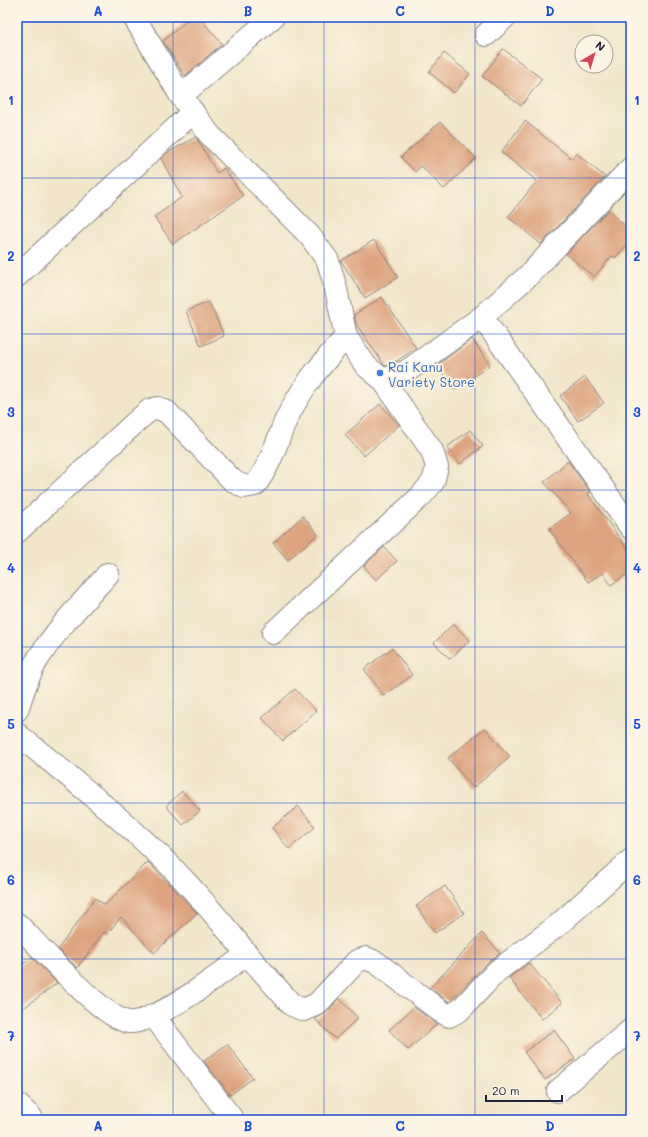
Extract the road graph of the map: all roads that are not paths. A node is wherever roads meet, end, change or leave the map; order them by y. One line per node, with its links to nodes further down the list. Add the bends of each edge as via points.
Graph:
1 (134, 17): 5 (street)
2 (273, 17): 5 (street)
3 (505, 17): 4 (street)
4 (486, 35)
5 (187, 104): 7 (street); 9 (street, via 209,134 310,236 328,261)
6 (631, 168): 8 (street, via 529,274)
7 (17, 276)
8 (482, 317): 10 (street, via 407,371); 11 (street)
9 (346, 337): 10 (street, via 366,366); 12 (street, via 319,366 300,392 285,421 266,472 255,485 244,487 232,480 167,412 158,408 150,410 139,419)
10 (383, 380): 14 (street, via 432,451 437,468 433,482)
11 (631, 528)
12 (17, 532)
13 (108, 574): 15 (street, via 37,660 25,684)
14 (274, 633)
15 (17, 710)
16 (17, 734): 19 (street, via 97,798 159,855)
17 (631, 860): 19 (street, via 558,925 497,971 460,1010 449,1016 366,958 357,962 317,1004 304,1010 292,1005)
18 (17, 924): 20 (street, via 90,999 114,1016 129,1022)
19 (247, 954): 20 (street, via 184,999)
20 (153, 1015): 23 (street)
21 (631, 1030): 22 (street)
22 (558, 1090)
23 (233, 1120)

